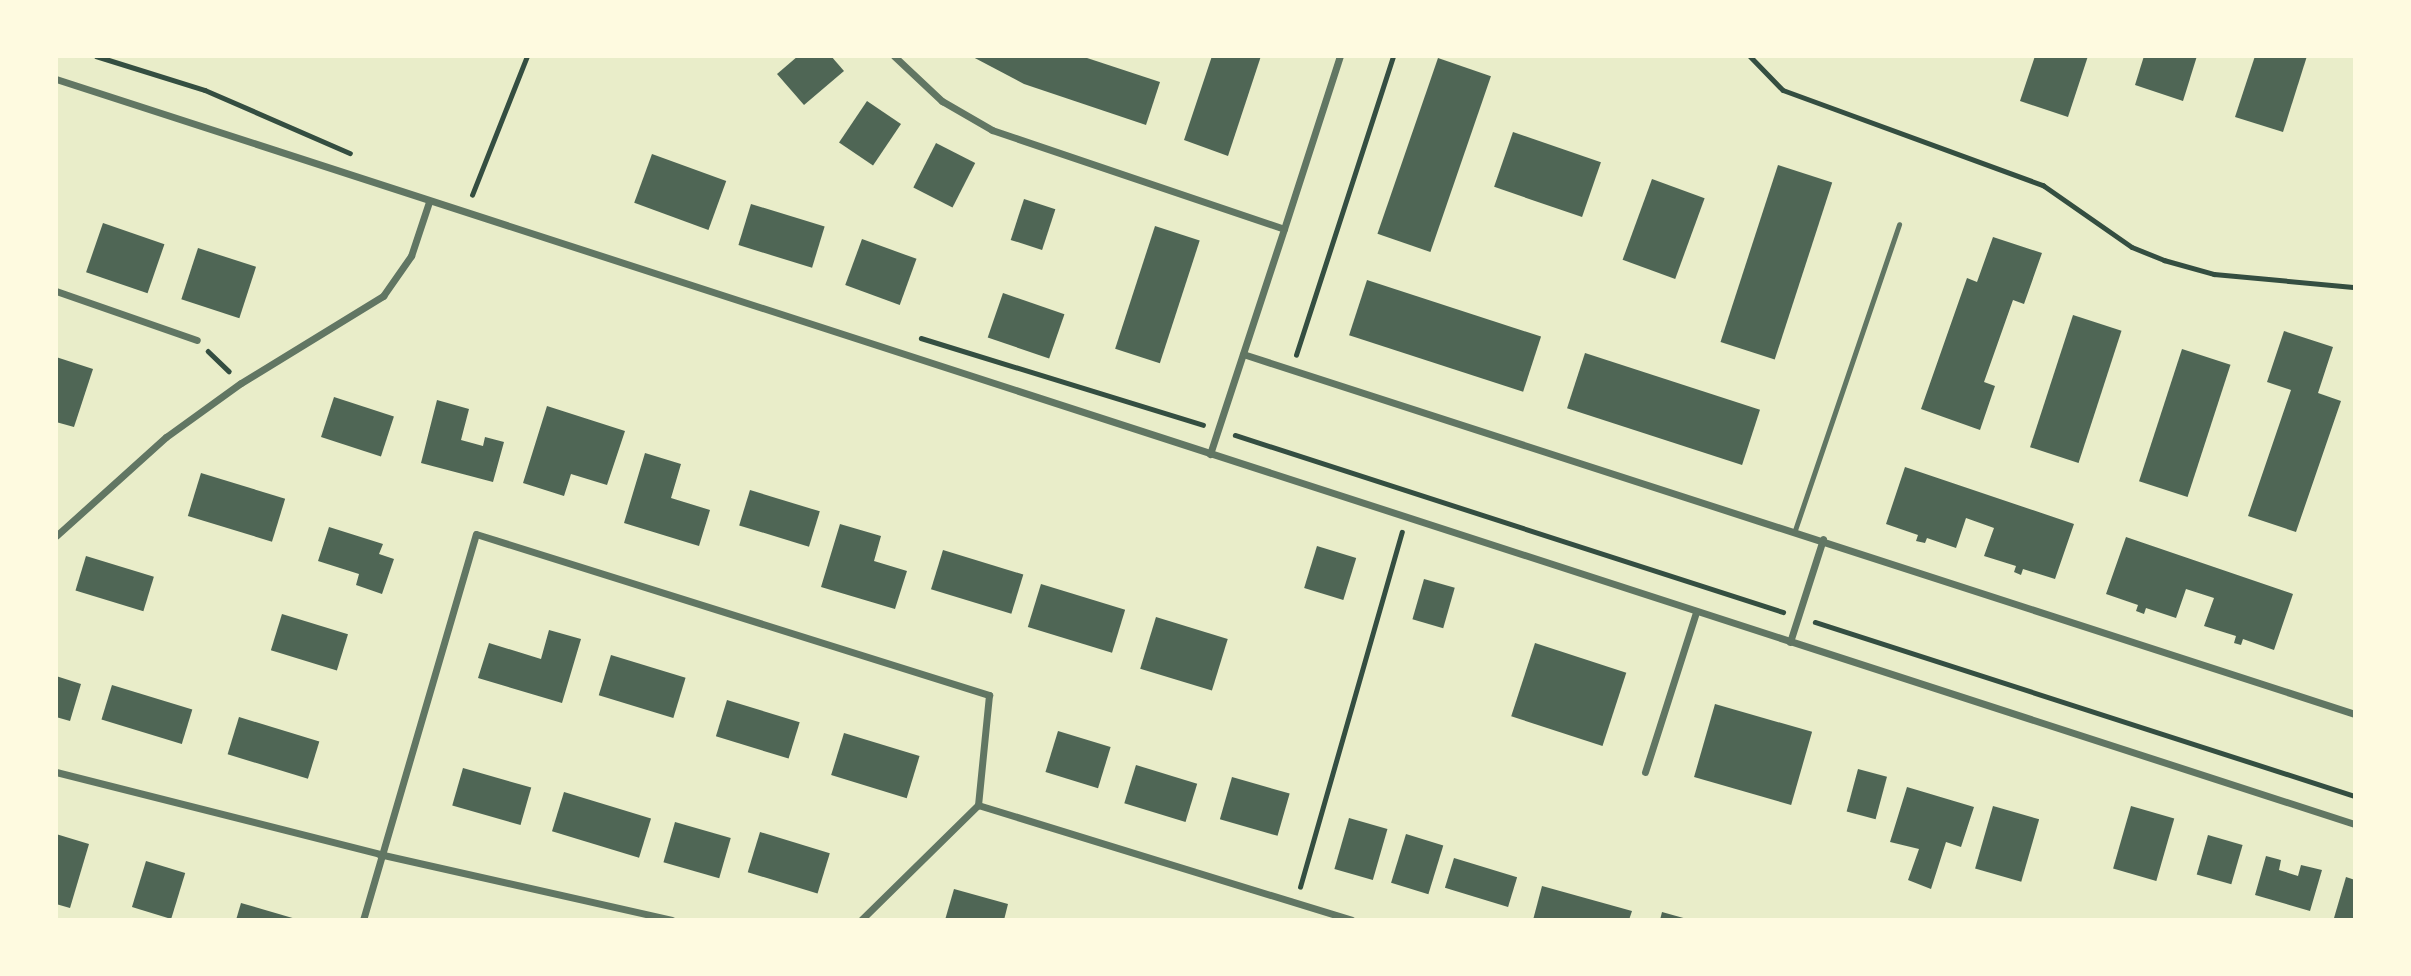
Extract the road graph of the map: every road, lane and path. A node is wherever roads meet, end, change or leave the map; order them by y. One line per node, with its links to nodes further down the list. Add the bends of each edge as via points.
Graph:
1 (527, 56): 10 (path)
2 (694, 56): 3 (path)
3 (705, 56)
4 (894, 56): 12 (street, via 942,100 992,130)
5 (1340, 56): 12 (street)
6 (1393, 56): 17 (path)
7 (1750, 56): 13 (path, via 1783,90 2043,185 2132,247 2164,260 2214,274)
8 (56, 79): 9 (street)
9 (429, 202): 10 (street); 18 (street, via 411,256 383,296)
10 (466, 214): 19 (street)
11 (1899, 225): 21 (lane)
12 (1284, 229): 16 (street)
13 (2355, 287)
14 (56, 291): 15 (street)
15 (197, 340): 18 (path)
16 (1243, 354): 17 (street); 19 (street)
17 (1291, 369): 21 (street)
18 (241, 383): 22 (street, via 166,437)
19 (1210, 454): 20 (street)
20 (1406, 517): 24 (street); 32 (path)
21 (1795, 530): 23 (street)
22 (56, 536)
23 (1823, 539): 25 (street); 26 (street)
24 (1696, 612): 25 (street); 28 (street)
25 (1790, 642): 30 (street)
26 (2355, 715)
27 (56, 772): 31 (street)
28 (1645, 772)
29 (978, 805): 31 (street, via 989,695 475,534); 32 (street); 35 (street)
30 (2355, 824)
31 (379, 855): 33 (street); 34 (street)
32 (1295, 904): 36 (street)
33 (363, 920)
34 (672, 920)
35 (861, 920)
36 (1352, 920)

